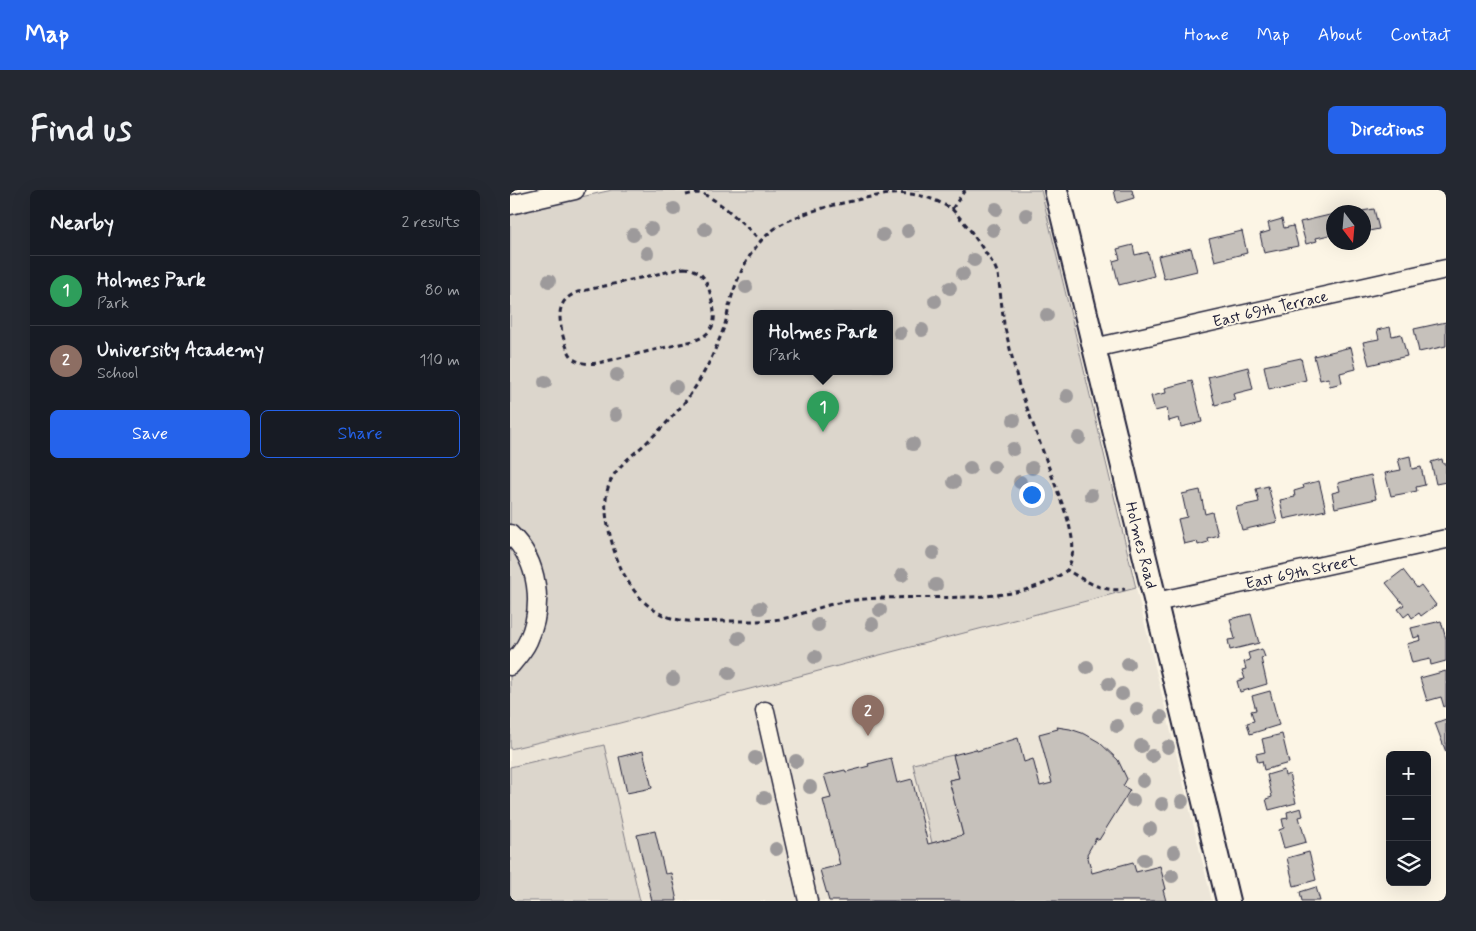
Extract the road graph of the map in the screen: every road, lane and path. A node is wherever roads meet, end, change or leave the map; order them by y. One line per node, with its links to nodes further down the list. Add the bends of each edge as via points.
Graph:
1 (575, 190): 5 (street)
2 (965, 190): 6 (path)
3 (1056, 190): 10 (main road, Holmes Road)
4 (686, 195): 7 (path, via 698,193 710,198)
5 (510, 205)
6 (952, 209): 7 (path, via 928,194 914,191 888,193 794,219 778,226); 15 (path, via 968,227 998,274 1004,324 1019,386 1072,535 1071,563)
7 (761, 242): 15 (path, via 741,271 724,328 696,385 679,410 620,467 611,480 606,496 610,534 617,558 635,592 648,605 674,619 770,620 854,600 980,597 1008,593 1039,585)
8 (1446, 269): 10 (street, East 69th Terrace)
9 (630, 281): 9 (path, via 578,292 563,302 560,324 568,352 575,360 598,363 699,339 711,328 715,312 708,283 700,272 680,268)
10 (1094, 348): 17 (main road, Holmes Road)
11 (510, 534): 18 (street, via 518,541 531,565 537,595 536,618 527,643)
12 (1446, 539): 13 (street, East 69th Street)
13 (1426, 543): 14 (street); 17 (street, East 69th Street)
14 (1446, 552)
15 (1067, 570): 16 (path, via 1103,588)
16 (1125, 589)
17 (1156, 602): 21 (main road, Holmes Road)
18 (510, 666)
19 (765, 711): 20 (street)
20 (808, 901)
21 (1228, 901)

